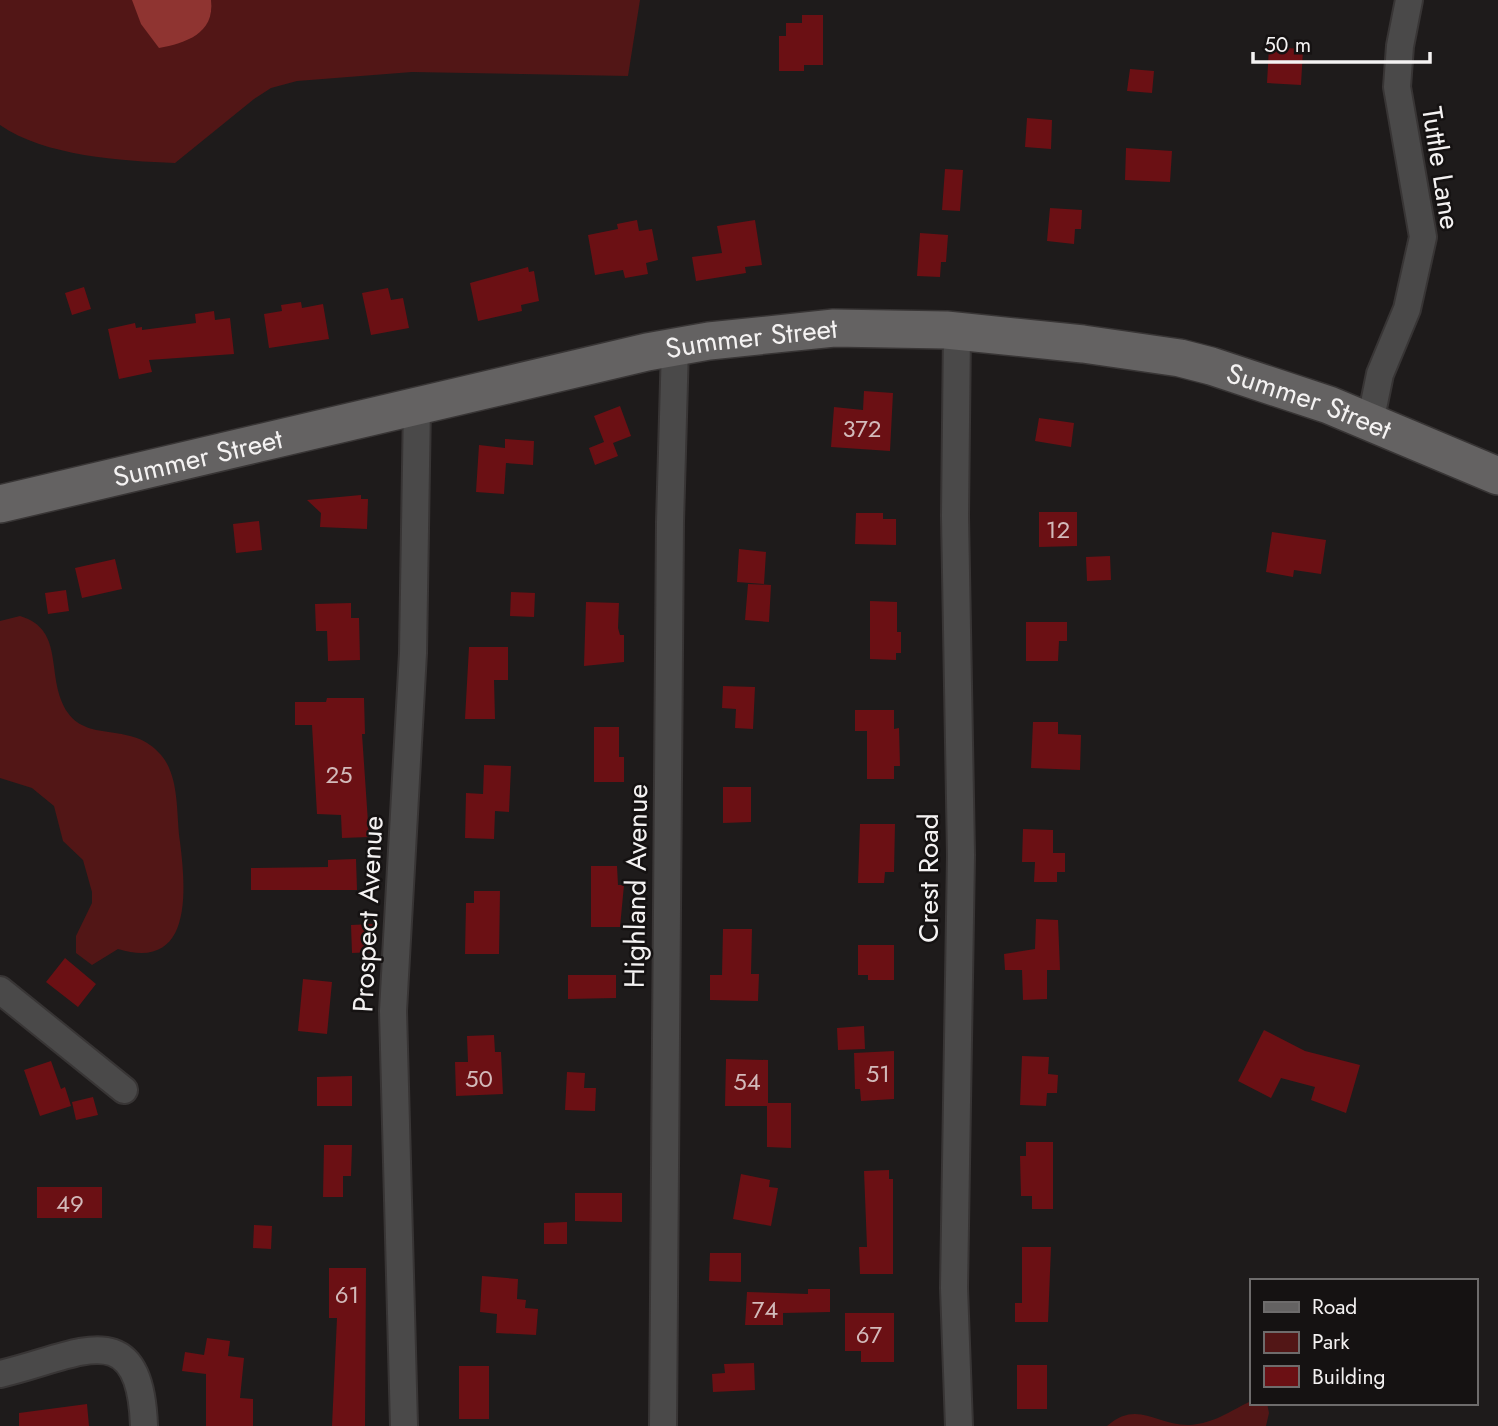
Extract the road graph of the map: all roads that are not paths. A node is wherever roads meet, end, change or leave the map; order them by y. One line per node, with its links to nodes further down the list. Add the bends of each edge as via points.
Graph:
1 (1409, 0): 5 (street, Tuttle Lane, via 1397,87 1423,237 1407,309 1380,374)
2 (957, 330): 3 (main road, Summer Street, via 824,329); 5 (main road, Summer Street, via 1180,358 1329,405); 14 (street, Crest Road, via 961,855 954,1288)
3 (675, 347): 4 (main road, Summer Street); 13 (street, Highland Avenue)
4 (417, 405): 7 (main road, Summer Street); 12 (street, Prospect Avenue, via 413,653 393,1011)
5 (1370, 423): 6 (main road, Summer Street)
6 (1498, 476)
7 (0, 504)
8 (0, 990): 9 (street)
9 (124, 1090)
10 (0, 1374): 11 (street, via 110,1349 125,1356 135,1370)
11 (144, 1426)
12 (404, 1426)
13 (663, 1426)
14 (959, 1426)

